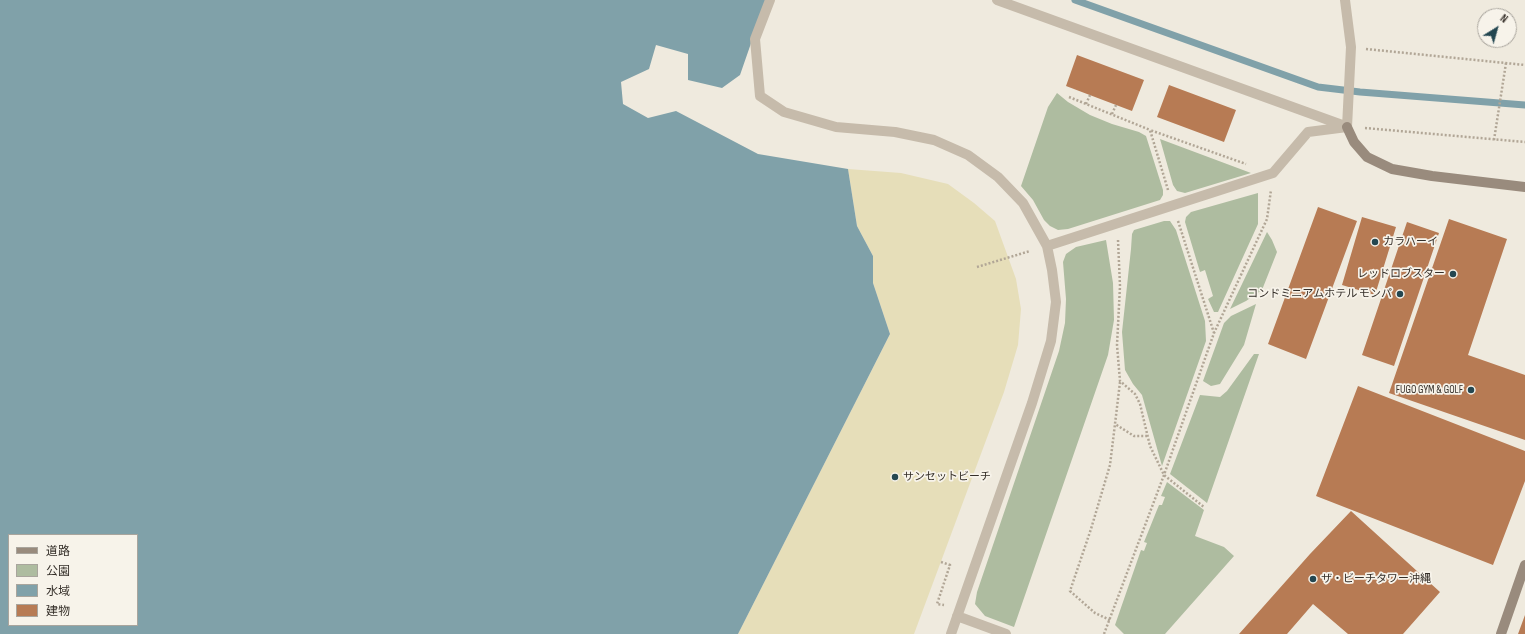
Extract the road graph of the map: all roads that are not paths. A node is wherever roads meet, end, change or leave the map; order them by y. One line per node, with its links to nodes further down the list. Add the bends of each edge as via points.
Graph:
1 (770, 0): 6 (street, via 755,39 760,96 784,112 836,127 895,132 934,140 968,156 998,177 1023,203)
2 (997, 0): 4 (street)
3 (1345, 0): 4 (street, via 1351,47)
4 (1347, 127): 5 (street, via 1354,142 1367,157 1392,168 1432,176); 6 (street, via 1308,132 1273,174)
5 (1525, 187)
6 (1047, 246): 8 (street, via 1056,302 1051,341 1032,403)
7 (1525, 564): 11 (street)
8 (957, 616): 9 (street); 10 (street)
9 (951, 634)
10 (1006, 634)
11 (1501, 634)

